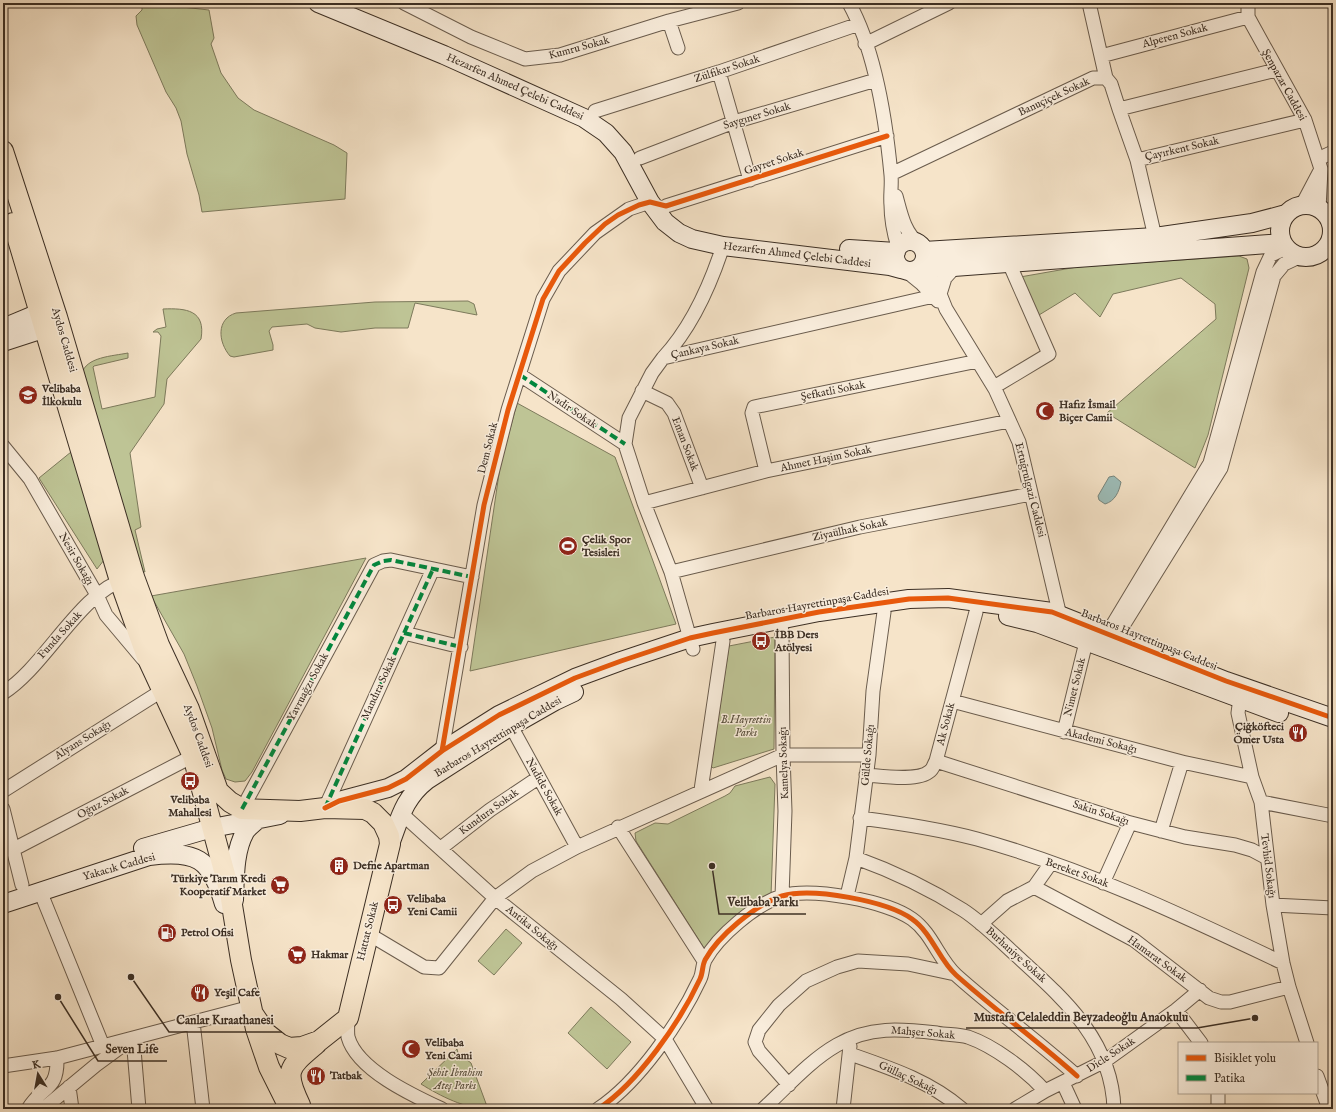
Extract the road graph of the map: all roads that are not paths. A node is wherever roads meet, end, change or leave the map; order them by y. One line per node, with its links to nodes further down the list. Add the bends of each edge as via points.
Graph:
1 (318, 3): 20 (street, Hezarfen Ahmed Çelebi Caddesi)
2 (348, 3): 20 (street, Hezarfen Ahmed Çelebi Caddesi, via 465,52)
3 (404, 3): 10 (street, Kumru Sokak, via 471,37 525,59 560,55)
4 (738, 3): 10 (street, Kumru Sokak)
5 (849, 3): 11 (street, Ertuğrulgazi Caddesi)
6 (949, 3): 12 (street)
7 (1090, 3): 14 (street)
8 (1248, 3): 9 (street, Şenpazar Caddesi)
9 (1248, 17): 14 (street, Alperen Sokak); 15 (street, Şenpazar Caddesi)
10 (669, 21): 13 (street)
11 (859, 24): 12 (street, Ertuğrulgazi Caddesi); 16 (street, Zülfikar Sokak)
12 (865, 44): 18 (street, Ertuğrulgazi Caddesi)
13 (678, 48)
14 (1101, 56): 17 (street)
15 (1276, 70): 19 (street); 21 (street, Şenpazar Caddesi)
16 (719, 72): 20 (street, Zülfikar Sokak); 22 (street)
17 (1106, 78): 19 (street, Banuçiçek Sokak, via 1111,84); 29 (street, Banuçiçek Sokak, via 1092,78)
18 (876, 80): 22 (street, Saygıner Sokak); 23 (street, Ertuğrulgazi Caddesi)
19 (1120, 109): 27 (street, Banuçiçek Sokak)
20 (589, 114): 26 (street, Hezarfen Ahmed Çelebi Caddesi, via 623,152)
21 (1305, 120): 27 (street, Çayırkent Sokak); 28 (street, Şenpazar Caddesi)
22 (734, 122): 26 (street, Saygıner Sokak); 30 (street)
23 (887, 136): 29 (street, Ertuğrulgazi Caddesi); 30 (street, Gayret Sokak)
24 (3, 151): 44 (main road, Aydos Caddesi)
25 (1333, 152): 28 (street)
26 (634, 160): 32 (street, Hezarfen Ahmed Çelebi Caddesi)
27 (1137, 160): 36 (street, Çayırkent Sokak)
28 (1320, 164): 33 (street); 34 (street)
29 (891, 177): 40 (street, Ertuğrulgazi Caddesi, via 903,221 911,238); 40 (street, Ertuğrulgazi Caddesi, via 894,232)
30 (750, 180): 32 (street, Gayret Sokak)
31 (3, 190): 44 (main road, Aydos Caddesi)
32 (658, 204): 37 (street, Hezarfen Ahmed Çelebi Caddesi, via 665,222 679,233 692,239); 49 (street, Dem Sokak, via 629,209 605,224 559,271 543,299)
33 (1302, 205): 34 (street); 35 (street)
34 (1326, 211): 39 (street, via 1332,228)
35 (1286, 214): 36 (street, via 1252,223); 38 (street, via 1280,226 1280,234)
36 (1155, 237): 40 (street)
37 (724, 240): 40 (street, Hezarfen Ahmed Çelebi Caddesi, via 890,266); 47 (street, via 713,277 677,343)
38 (1290, 249): 39 (street, via 1316,255); 41 (street); 69 (street, via 1284,264 1274,276 1221,468)
39 (1328, 249)
40 (911, 258): 42 (street, via 940,268); 43 (street, Ertuğrulgazi Caddesi)
41 (1009, 263): 42 (street); 50 (street, via 1049,354)
42 (956, 266): 43 (street, via 945,278)
43 (937, 295): 47 (street, Çankaya Sokak); 48 (street, Ertuğrulgazi Caddesi)
44 (47, 320): 45 (street); 46 (street); 62 (main road, Aydos Caddesi)
45 (3, 328)
46 (3, 342)
47 (663, 358): 51 (street, Çankaya Sokak)
48 (978, 362): 50 (street, Ertuğrulgazi Caddesi); 55 (street, Şefkatli Sokak, via 754,407 752,413)
49 (520, 375): 53 (street, Nadir Sokak); 61 (street, Dem Sokak, via 508,410 484,505)
50 (994, 387): 52 (street, Ertuğrulgazi Caddesi)
51 (642, 391): 53 (street, Çankaya Sokak, via 629,418); 56 (street, Eman Sokak, via 667,403 674,413)
52 (1009, 421): 55 (street, Ahmet Haşim Sokak); 57 (street, Ertuğrulgazi Caddesi, via 1018,442)
53 (625, 444): 58 (street, Çankaya Sokak)
54 (3, 446): 63 (street, Nesir Sokağı, via 30,478)
55 (766, 471): 56 (street, Ahmet Haşim Sokak)
56 (702, 488): 58 (street, Ahmet Haşim Sokak)
57 (1031, 494): 60 (street, Ziyaülhak Sokak, via 852,529); 66 (street, Ertuğrulgazi Caddesi)
58 (644, 503): 60 (street, Çankaya Sokak)
59 (433, 569): 61 (street); 68 (street, Mandıra Sokak); 97 (street, Yavruağzı Sokak, via 391,560 374,565)
60 (671, 572): 72 (street, Çankaya Sokak)
61 (472, 577): 73 (street, Dem Sokak)
62 (127, 579): 63 (street, Funda Sokak); 74 (main road, Aydos Caddesi); 97 (main road, Aydos Caddesi, via 189,708 218,791)
63 (97, 595): 74 (street, Nesir Sokağı, via 106,615); 76 (street, Funda Sokak, via 34,664)
64 (884, 607): 65 (street, Barbaros Hayrettinpaşa Caddesi); 66 (street, Barbaros Hayrettinpaşa Caddesi, via 928,598 948,598 1038,610); 67 (street, Barbaros Hayrettinpaşa Caddesi); 72 (street, Barbaros Hayrettinpaşa Caddesi, via 819,612); 85 (street, Gülde Sokağı, via 873,691)
65 (976, 612): 71 (street, Barbaros Hayrettinpaşa Caddesi, via 1037,623); 78 (street, Ak Sokak)
66 (1060, 616): 69 (street, Barbaros Hayrettinpaşa Caddesi)
67 (782, 630): 70 (street, Barbaros Hayrettinpaşa Caddesi); 84 (street, Kamelya Sokağı)
68 (404, 633): 73 (street); 95 (street, Mandıra Sokak)
69 (1112, 635): 77 (street, Barbaros Hayrettinpaşa Caddesi)
70 (723, 641): 72 (street, Barbaros Hayrettinpaşa Caddesi); 92 (street)
71 (1086, 642): 77 (street, Barbaros Hayrettinpaşa Caddesi); 82 (street, Nimet Sokak)
72 (691, 643): 80 (street, Barbaros Hayrettinpaşa Caddesi, via 571,694); 83 (street, Barbaros Hayrettinpaşa Caddesi, via 599,668 499,715)
73 (460, 647): 83 (street, Dem Sokak)
74 (153, 670): 75 (main road, Aydos Caddesi)
75 (163, 690): 86 (main road, Aydos Caddesi); 93 (street, Alyans Sokağı)
76 (3, 693)
77 (1240, 694): 79 (street, Barbaros Hayrettinpaşa Caddesi); 81 (street, Barbaros Hayrettinpaşa Caddesi); 90 (street, Tevhid Sokağı, via 1238,713)
78 (952, 701): 82 (street, Akademi Sokağı); 87 (street, Ak Sokak)
79 (1333, 718)
80 (511, 726): 91 (street, Nadide Sokak); 98 (street, Barbaros Hayrettinpaşa Caddesi, via 414,790)
81 (1333, 731)
82 (1064, 732): 88 (street, Akademi Sokağı)
83 (442, 751): 95 (street, Barbaros Hayrettinpaşa Caddesi, via 406,779 388,788 339,801)
84 (783, 755): 85 (street); 92 (street); 117 (street, Kamelya Sokağı, via 785,811)
85 (869, 755): 89 (street, Gülde Sokağı)
86 (193, 756): 103 (main road, Aydos Caddesi); 108 (street, Oğuz Sokak)
87 (936, 761): 89 (street, Ak Sokak, via 929,772 916,776); 101 (street, Sakin Sokağı)
88 (1182, 762): 90 (street, Akademi Sokağı); 104 (street)
89 (866, 775): 100 (street, Gülde Sokağı)
90 (1252, 777): 94 (street, Tevhid Sokağı)
91 (538, 778): 106 (street, Nadide Sokak); 107 (street, Kundura Sokak, via 490,810)
92 (701, 790): 102 (street)
93 (3, 791)
94 (1261, 802): 99 (street); 110 (street, Tevhid Sokağı)
95 (325, 808): 97 (main road); 105 (main road, via 356,808 373,813 386,828)
96 (3, 809): 108 (street)
97 (250, 814): 103 (street, Yakacık Caddesi); 123 (street, Yakacık Caddesi, via 236,860)
98 (402, 814): 105 (street, Barbaros Hayrettinpaşa Caddesi); 107 (street, Antika Sokağı)
99 (1333, 816)
100 (860, 818): 109 (street, Gülde Sokağı); 111 (street, Bereket Sokak, via 976,839)
101 (1130, 823): 104 (street, Sakin Sokağı); 112 (street)
102 (618, 827): 106 (street); 127 (street)
103 (212, 828): 113 (street, Yakacık Caddesi); 123 (main road, Yakacık Caddesi)
104 (1161, 831): 110 (street, Sakin Sokağı, via 1235,845)
105 (390, 844): 125 (main road, Hattat Sokak)
106 (577, 847): 119 (street, via 532,871)
107 (441, 848): 119 (street, Antika Sokağı)
108 (12, 850): 113 (street)
109 (856, 858): 118 (street, Gülde Sokağı); 124 (street, Burhaniye Sokak, via 921,887)
110 (1267, 858): 121 (street, Tevhid Sokağı)
111 (1051, 863): 112 (street, Bereket Sokak); 114 (street)
112 (1103, 883): 128 (street, Bereket Sokak, via 1167,908)
113 (22, 885): 116 (street, Yakacık Caddesi)
114 (1034, 887): 124 (street, via 1007,901); 131 (street, Hamarat Sokak, via 1134,940)
115 (40, 891): 120 (street, Yakacık Caddesi); 126 (street, Yakacık Caddesi, via 149,856 169,854 194,857 205,865 219,886); 142 (street)
116 (3, 892)
117 (782, 896): 118 (street); 127 (street, via 759,907 742,920 714,947)
118 (848, 896): 129 (street, via 889,907 912,918 929,936)
119 (495, 898): 125 (street, via 438,968 424,967); 137 (street, Antika Sokağı, via 621,999)
120 (3, 904)
121 (1273, 905): 122 (street); 128 (street, Tevhid Sokağı)
122 (1333, 908)
123 (234, 914): 126 (main road, Yakacık Caddesi)
124 (981, 924): 145 (street, Burhaniye Sokak, via 1049,985 1073,1011)
125 (367, 933): 134 (main road, Hattat Sokak)
126 (240, 960): 133 (main road, Yakacık Caddesi)
127 (704, 961): 137 (street, via 701,977)
128 (1283, 963): 130 (street, Tevhid Sokağı)
129 (955, 974): 147 (street); 150 (street, via 908,964 858,961 806,981 779,1005 759,1030 755,1042 762,1056)
130 (1288, 987): 131 (street, Hamarat Sokak, via 1230,1002 1215,1001); 141 (street, Tevhid Sokağı)
131 (1200, 990): 132 (street, Dicle Sokak)
132 (1176, 1010): 140 (street); 145 (street, Dicle Sokak)
133 (252, 1011): 135 (street); 139 (main road, via 266,1033 280,1044 289,1048); 161 (main road, Yakacık Caddesi, via 262,1051)
134 (348, 1018): 139 (main road); 163 (street, via 348,1037 368,1065 390,1081)
135 (193, 1022): 136 (street); 160 (street)
136 (133, 1038): 142 (street); 152 (street); 159 (street)
137 (665, 1039): 164 (street, via 624,1087); 165 (street, Antika Sokağı)
138 (850, 1039): 143 (street); 150 (street, Mahşer Sokak, via 821,1056); 153 (street, Mahşer Sokak, via 862,1033 892,1029 967,1037 988,1047 1033,1077)
139 (319, 1041): 162 (main road, via 299,1058 291,1069 292,1088)
140 (1200, 1042)
141 (1307, 1042)
142 (104, 1046): 144 (street)
143 (850, 1054): 167 (street); 169 (street, Güllaç Sokağı, via 899,1071 931,1087)
144 (57, 1058): 146 (street); 151 (street, via 54,1079 51,1086)
145 (1106, 1061): 147 (street, Dicle Sokak); 172 (street, Burhaniye Sokak)
146 (3, 1066)
147 (1077, 1076): 149 (street, Dicle Sokak)
148 (1318, 1078): 155 (street)
149 (1063, 1083): 153 (street, Dicle Sokak); 171 (street)
150 (789, 1085): 166 (street, Mahşer Sokak)
151 (45, 1090): 152 (street); 156 (street)
152 (67, 1090): 157 (street); 158 (street)
153 (1045, 1091): 170 (street, Dicle Sokak)
154 (1218, 1094): 173 (street)
155 (1329, 1097): 174 (street)
156 (28, 1109)
157 (43, 1109)
158 (72, 1109)
159 (139, 1109)
160 (203, 1109)
161 (290, 1109)
162 (303, 1109)
163 (442, 1109)
164 (598, 1109)
165 (707, 1109)
166 (763, 1109)
167 (843, 1109): 168 (street)
168 (848, 1109)
169 (962, 1109)
170 (1015, 1109)
171 (1075, 1109)
172 (1114, 1109)
173 (1218, 1109)
174 (1329, 1109)

